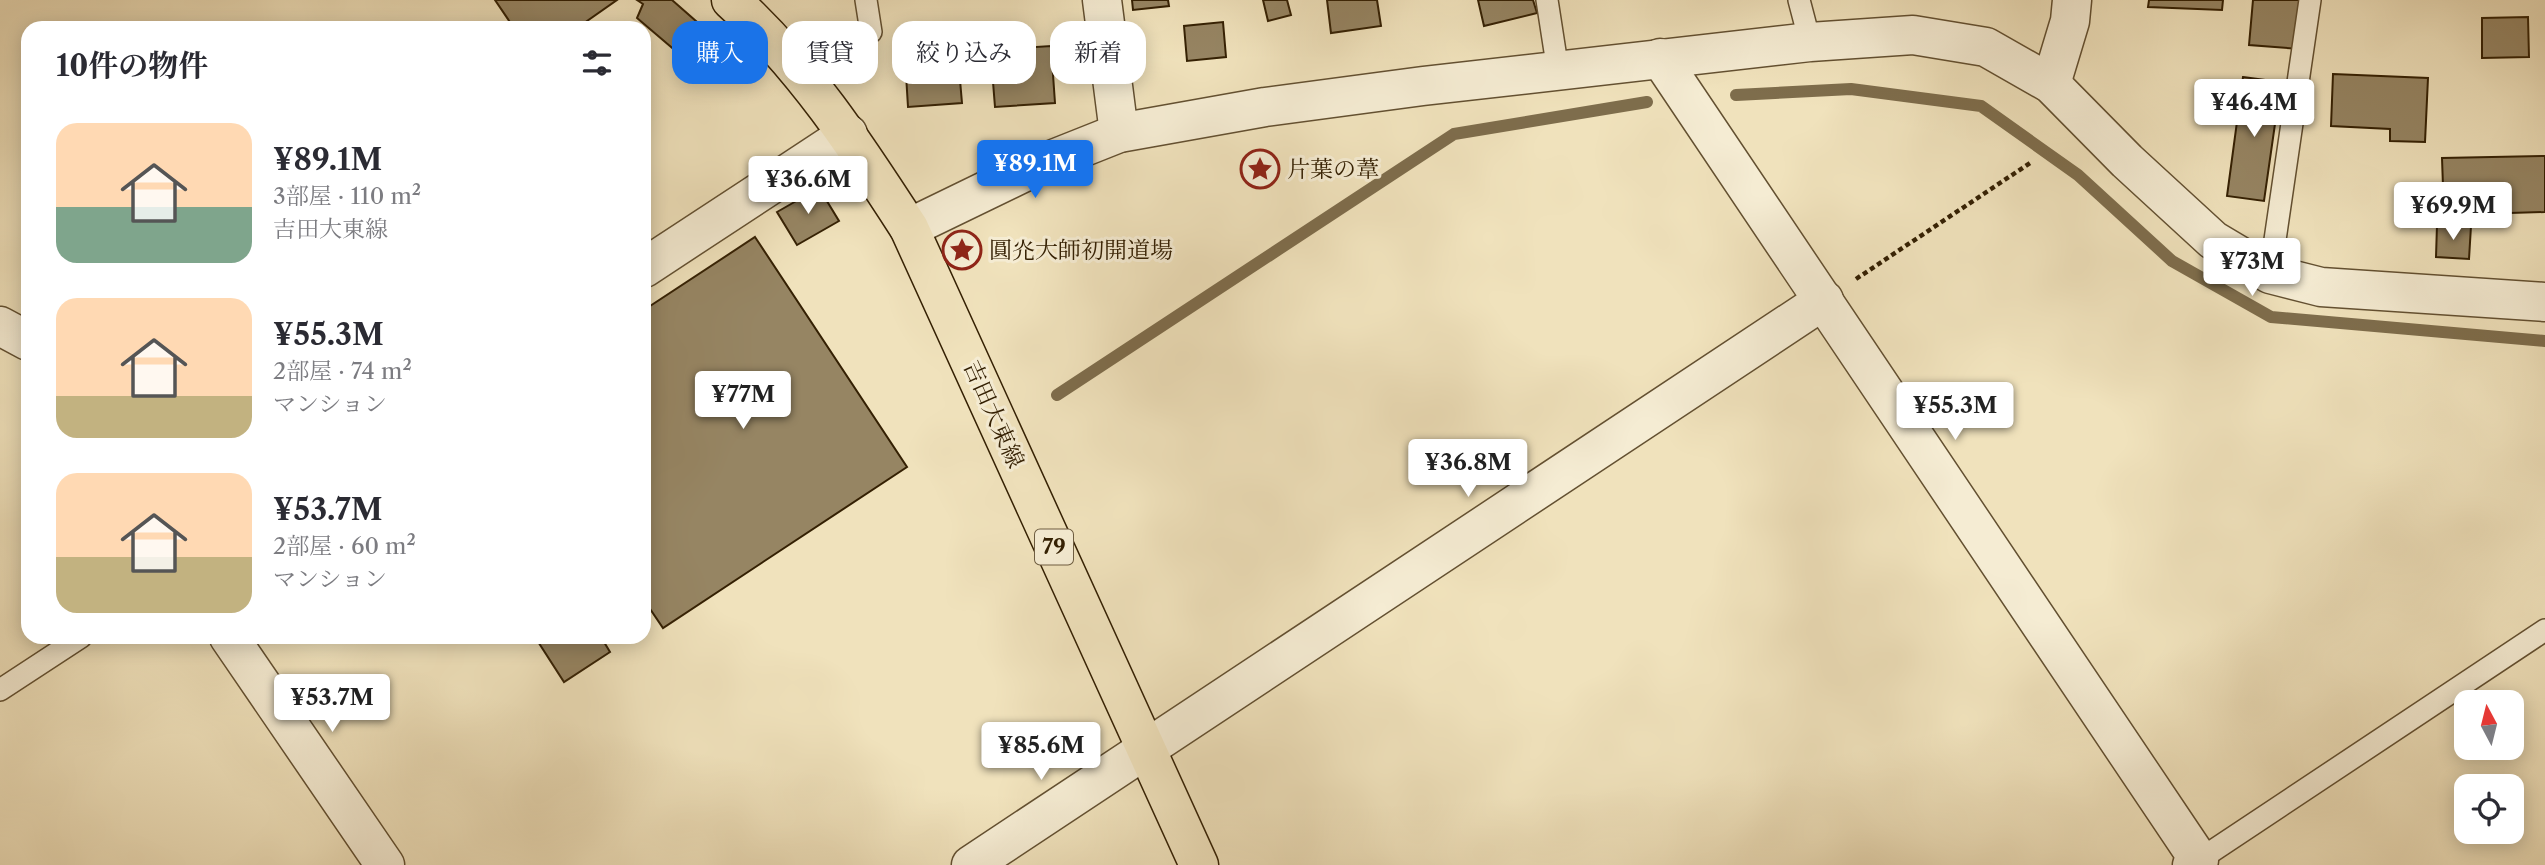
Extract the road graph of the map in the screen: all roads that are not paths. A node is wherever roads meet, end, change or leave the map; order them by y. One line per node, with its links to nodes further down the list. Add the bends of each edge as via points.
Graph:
1 (731, 0): 10 (main road, 吉田大東線 / 79)
2 (866, 0): 8 (lane)
3 (1102, 0): 15 (street)
4 (1547, 0): 12 (lane)
5 (1799, 0): 9 (lane)
6 (2072, 0): 13 (street)
7 (2310, 0): 19 (lane)
8 (869, 21)
9 (1810, 42): 11 (street); 13 (street, via 1913,35 1986,47)
10 (782, 49)
11 (1660, 58): 12 (street); 20 (street)
12 (1558, 71): 15 (street, via 1265,107)
13 (2051, 83): 19 (street, via 2213,240)
14 (810, 84): 16 (main road, 吉田大東線 / 79)
15 (1119, 133): 17 (street, via 1041,164)
16 (848, 134): 17 (main road, 吉田大東線 / 79); 18 (street)
17 (909, 228): 28 (main road, 吉田大東線 / 79)
18 (651, 263)
19 (2270, 274): 21 (street, via 2321,287)
20 (1824, 300): 28 (street); 29 (street)
21 (2545, 302)
22 (0, 326): 23 (street)
23 (21, 337)
24 (2545, 630): 29 (lane)
25 (70, 644): 27 (lane)
26 (234, 644): 30 (street)
27 (0, 690)
28 (1145, 748): 31 (street); 32 (main road, 吉田大東線 / 79)
29 (2197, 863)
30 (385, 865)
31 (971, 865)
32 (1199, 865)

